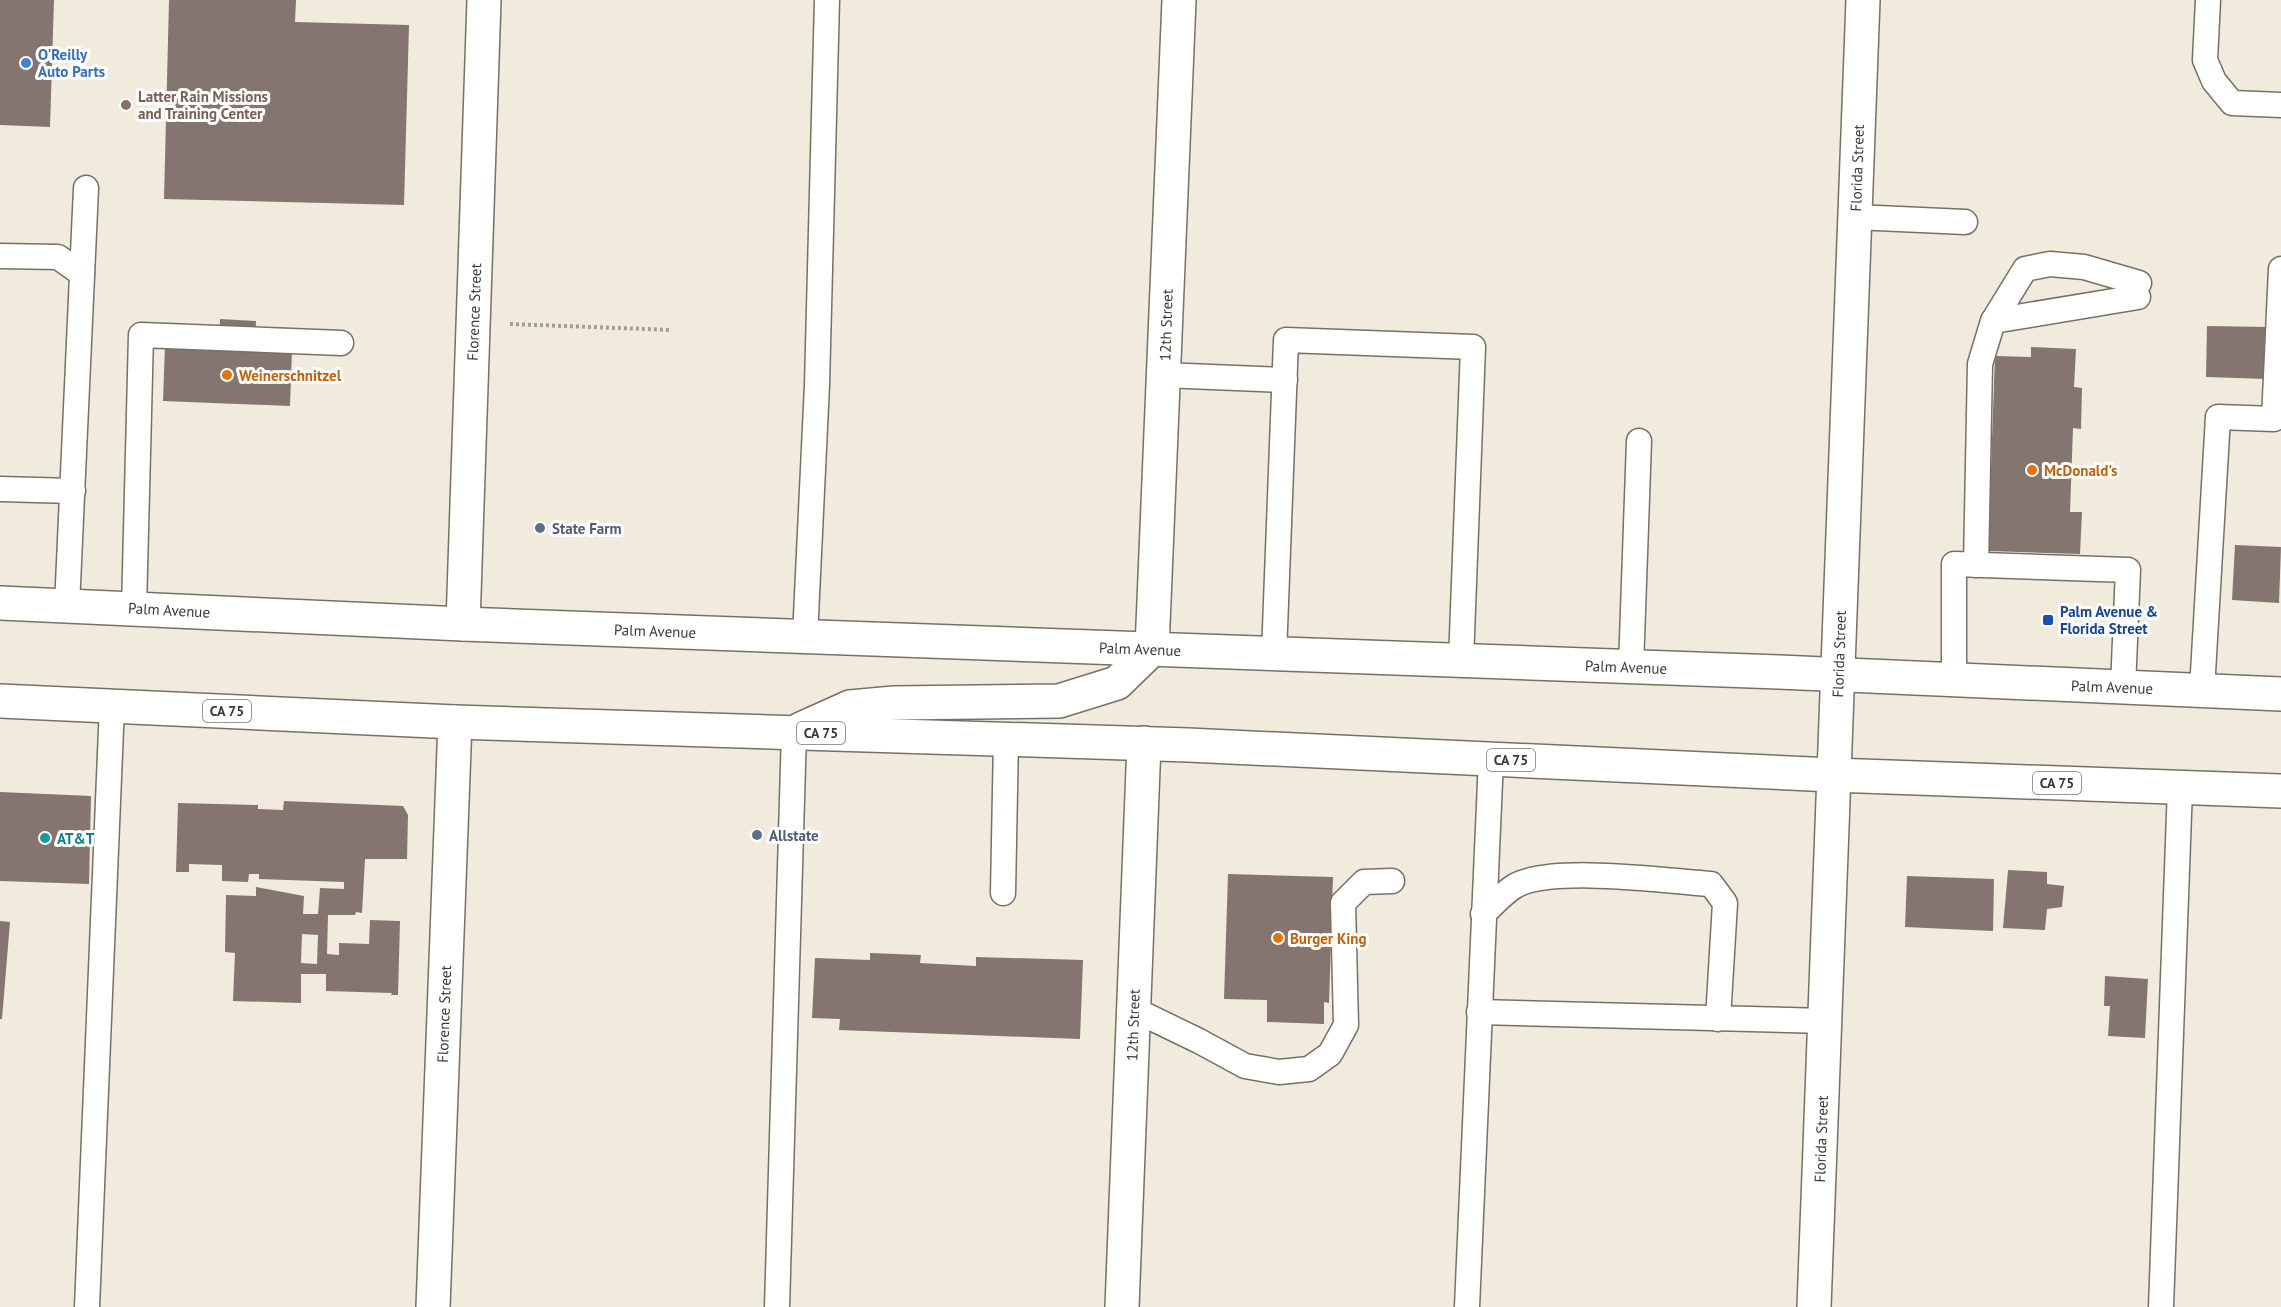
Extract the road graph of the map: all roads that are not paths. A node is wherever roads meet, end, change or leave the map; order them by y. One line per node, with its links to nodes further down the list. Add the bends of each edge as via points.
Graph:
1 (484, 0): 24 (main road, Florence Street)
2 (827, 0): 25 (lane, via 817,385)
3 (1179, 0): 15 (main road, 12th Street)
4 (1863, 0): 8 (main road, Florida Street)
5 (2208, 0): 6 (lane, via 2205,60 2214,81 2232,103)
6 (2281, 105)
7 (86, 188): 12 (lane)
8 (1855, 217): 9 (lane); 30 (main road, Florida Street)
9 (1965, 222)
10 (0, 256): 12 (lane, via 58,257)
11 (2281, 269): 33 (lane, via 2274,420 2218,417)
12 (82, 274): 19 (lane)
13 (1993, 321): 13 (lane, via 2139,290 2084,267 2049,264 2025,270); 20 (lane, via 1980,364)
14 (341, 343): 23 (lane, via 141,335)
15 (1163, 375): 16 (lane); 26 (main road, 12th Street)
16 (1285, 380): 27 (lane); 28 (lane, via 1286,340 1473,347)
17 (1639, 441): 29 (lane)
18 (0, 489): 19 (lane)
19 (73, 491): 22 (lane)
20 (1965, 565): 31 (lane); 32 (lane, via 2128,570)
21 (0, 603): 22 (main road, Palm Avenue)
22 (67, 606): 23 (main road, Palm Avenue)
23 (134, 609): 24 (main road, Palm Avenue)
24 (463, 624): 25 (main road, Palm Avenue)
25 (805, 637): 26 (main road, Palm Avenue)
26 (1152, 649): 27 (main road, Palm Avenue); 38 (main road, via 1117,684 1059,701 850,706)
27 (1274, 655): 28 (main road, Palm Avenue)
28 (1461, 661): 29 (main road, Palm Avenue)
29 (1631, 667): 30 (main road, Palm Avenue)
30 (1838, 675): 31 (main road, Palm Avenue); 42 (main road, Florida Street)
31 (1954, 680): 32 (main road, Palm Avenue)
32 (2122, 687): 33 (main road, Palm Avenue)
33 (2202, 690): 34 (main road, Palm Avenue)
34 (2281, 694)
35 (0, 701): 36 (main road, CA 75)
36 (112, 705): 37 (main road, CA 75); 52 (lane)
37 (455, 722): 38 (main road, CA 75); 53 (main road, Florence Street)
38 (794, 732): 39 (main road, CA 75); 54 (lane)
39 (1006, 739): 40 (main road, CA 75); 46 (lane)
40 (1144, 743): 41 (main road, CA 75); 48 (main road, 12th Street)
41 (1491, 759): 42 (main road, CA 75); 47 (lane)
42 (1833, 775): 43 (main road, CA 75); 51 (main road, Florida Street)
43 (2180, 787): 44 (main road, CA 75); 58 (lane)
44 (2281, 791)
45 (1392, 881): 48 (lane, via 1364,882 1343,903 1346,1025 1330,1054 1309,1069 1279,1072 1245,1066)
46 (1003, 893)
47 (1483, 914): 49 (lane); 50 (lane, via 1515,886 1550,876 1711,884 1725,903)
48 (1133, 1009): 55 (main road, 12th Street)
49 (1479, 1012): 50 (lane); 56 (lane)
50 (1718, 1019): 51 (lane)
51 (1826, 1021): 57 (main road, Florida Street)
52 (87, 1307)
53 (433, 1307)
54 (777, 1307)
55 (1122, 1307)
56 (1467, 1307)
57 (1814, 1307)
58 (2161, 1307)

